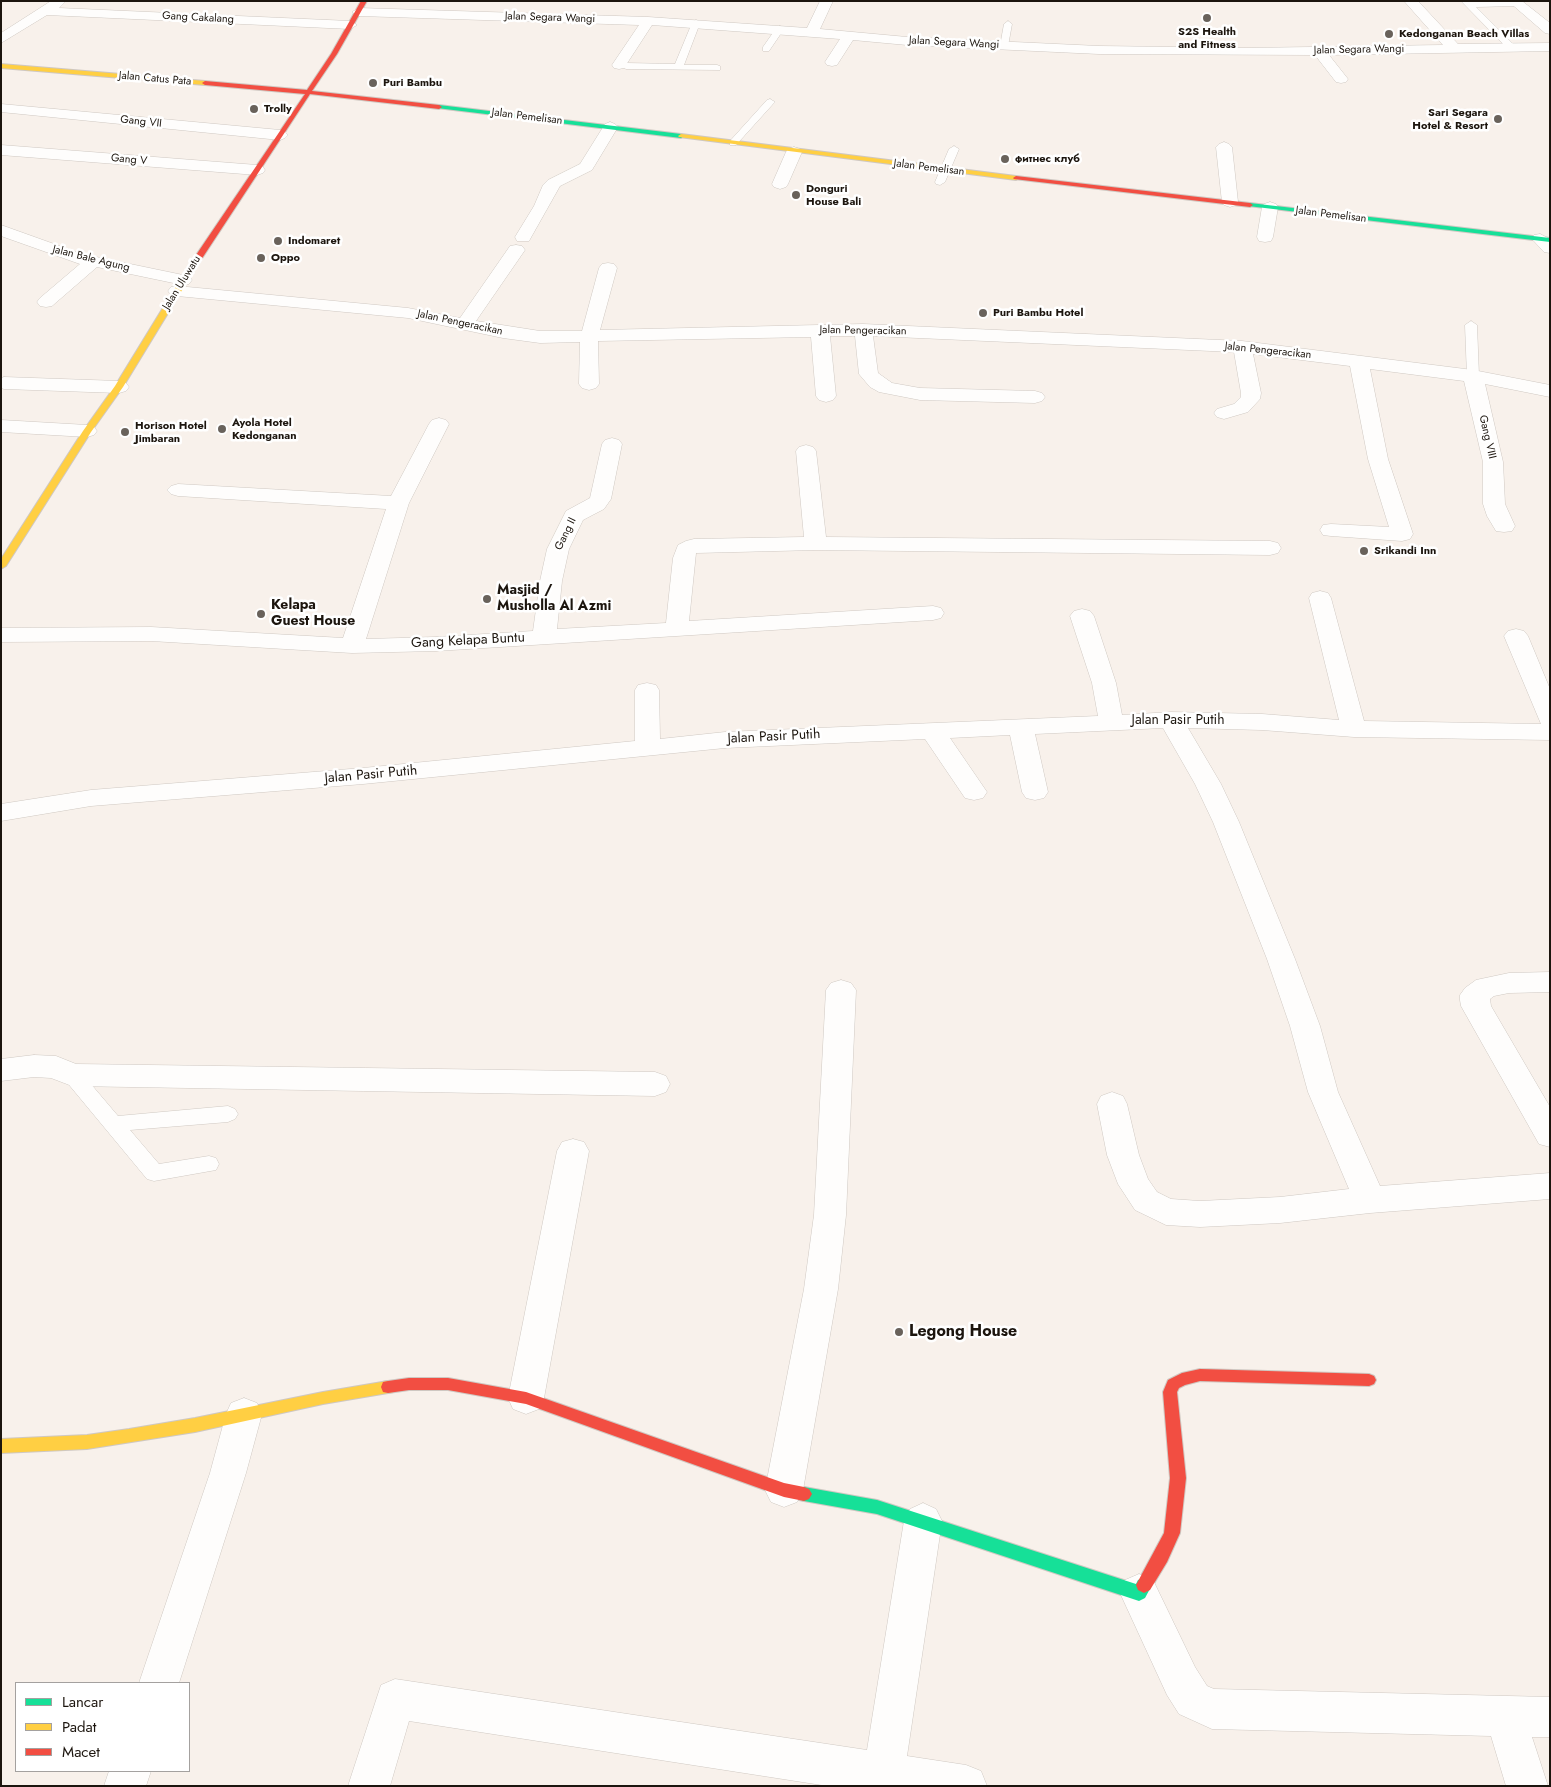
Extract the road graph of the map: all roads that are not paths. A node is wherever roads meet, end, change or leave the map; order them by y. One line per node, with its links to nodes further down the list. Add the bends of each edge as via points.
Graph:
1 (59, 1): 9 (street)
2 (518, 1): 10 (street)
3 (827, 1): 19 (street)
4 (1410, 1): 23 (street)
5 (1515, 2): 6 (lane); 18 (street)
6 (1466, 3): 24 (lane)
7 (361, 7): 8 (street, Jalan Segara Wangi); 10 (street, Jalan Segara Wangi); 15 (street, Jalan Uluwatu)
8 (341, 8)
9 (46, 11): 15 (street, Gang Cakalang); 16 (street)
10 (513, 16): 11 (street, Jalan Segara Wangi)
11 (648, 21): 12 (street, Jalan Segara Wangi); 29 (street)
12 (696, 23): 17 (street, Jalan Segara Wangi); 31 (lane)
13 (1008, 24): 22 (lane)
14 (1, 26): 16 (street)
15 (350, 26): 34 (street, Jalan Uluwatu)
16 (19, 28): 21 (street)
17 (780, 29): 19 (street, Jalan Segara Wangi); 26 (lane)
18 (1550, 30)
19 (811, 32): 20 (street, Jalan Segara Wangi)
20 (849, 36): 22 (street, Jalan Segara Wangi); 28 (street)
21 (1, 39)
22 (1004, 46): 27 (street, Jalan Segara Wangi)
23 (1453, 47): 24 (street, Jalan Segara Wangi); 27 (street, Jalan Segara Wangi)
24 (1511, 47): 25 (street, Jalan Segara Wangi)
25 (1550, 47)
26 (766, 49)
27 (1319, 51): 33 (street)
28 (832, 62)
29 (623, 65): 31 (lane)
30 (1, 66): 34 (street, Jalan Catus Pata)
31 (678, 67): 32 (lane)
32 (717, 68)
33 (1341, 79)
34 (308, 92): 37 (street, Jalan Pemelisan); 38 (street, Jalan Uluwatu)
35 (770, 102): 39 (lane)
36 (1, 108): 38 (street, Gang VII)
37 (610, 126): 39 (street, Jalan Pemelisan); 57 (street, via 586,167 549,188 519,244)
38 (280, 135): 44 (street, Jalan Uluwatu)
39 (733, 143): 43 (street, Jalan Pemelisan)
40 (1224, 147): 48 (street)
41 (954, 149): 45 (lane)
42 (1, 150): 44 (street, Gang V)
43 (794, 152): 45 (street, Jalan Pemelisan); 47 (street)
44 (257, 170): 55 (street, Jalan Uluwatu)
45 (945, 170): 46 (lane); 48 (street, Jalan Pemelisan)
46 (940, 182)
47 (780, 184)
48 (1230, 202): 49 (street, Jalan Pemelisan)
49 (1270, 207): 51 (street); 52 (street, Jalan Pemelisan)
50 (1, 230): 53 (street, Jalan Bale Agung)
51 (1265, 237)
52 (1547, 242)
53 (93, 262): 55 (street, Jalan Bale Agung); 56 (street)
54 (608, 268): 61 (street)
55 (180, 286): 57 (street, Jalan Pengeracikan, via 408,313); 67 (street, Jalan Uluwatu)
56 (46, 302)
57 (465, 324): 61 (street, Jalan Pengeracikan, via 523,335)
58 (1471, 325): 64 (lane)
59 (820, 330): 60 (street, Jalan Pengeracikan); 61 (street, Jalan Pengeracikan); 69 (street)
60 (863, 330): 62 (street, Jalan Pengeracikan); 70 (street, via 869,374 886,388 920,394)
61 (589, 337): 66 (street)
62 (1242, 347): 63 (street, Jalan Pengeracikan); 71 (street, via 1250,399 1241,408)
63 (1360, 362): 64 (street, Jalan Pengeracikan); 80 (street, via 1378,459 1402,534)
64 (1474, 376): 68 (street, Jalan Pengeracikan); 79 (street, Gang VIII, via 1493,462 1494,504)
65 (4, 384): 67 (street)
66 (589, 384)
67 (119, 387): 74 (street, Jalan Uluwatu)
68 (1550, 391)
69 (826, 396)
70 (1035, 397)
71 (1224, 413)
72 (439, 424): 78 (street)
73 (1, 426): 74 (street)
74 (87, 431): 83 (street, Jalan Uluwatu)
75 (612, 444): 90 (street, Gang II, via 600,498 596,504 574,516 558,549)
76 (806, 451): 81 (street)
77 (178, 490): 78 (street)
78 (398, 503): 91 (street)
79 (1504, 526)
80 (1331, 530)
81 (816, 543): 82 (street); 87 (street, via 688,548 684,558)
82 (1270, 548)
83 (1, 566)
84 (1320, 598): 97 (street)
85 (933, 613): 87 (street, Gang Kelapa Buntu)
86 (1082, 616): 95 (street, via 1104,683)
87 (677, 628): 90 (street, Gang Kelapa Buntu)
88 (1, 635): 91 (street, Gang Kelapa Buntu, via 151,634)
89 (1516, 636): 93 (street)
90 (544, 637): 91 (street, Gang Kelapa Buntu, via 471,643)
91 (352, 646)
92 (647, 690): 100 (street)
93 (1550, 719)
94 (1171, 720): 95 (street, Jalan Pasir Putih); 97 (street, Jalan Pasir Putih); 116 (street, via 1226,822 1281,959 1305,1026 1323,1092)
95 (1111, 722): 96 (street, Jalan Pasir Putih)
96 (1020, 726): 98 (street, Jalan Pasir Putih); 102 (street)
97 (1354, 729): 99 (street, Jalan Pasir Putih)
98 (932, 730): 100 (street, Jalan Pasir Putih, via 725,740); 101 (street)
99 (1550, 732)
100 (648, 748): 103 (street, Jalan Pasir Putih, via 91,798)
101 (974, 792)
102 (1035, 792)
103 (1, 813)
104 (1550, 982): 112 (street, via 1486,987 1475,996 1475,1000)
105 (841, 990): 121 (street, via 830,1215 821,1289)
106 (1, 1070): 107 (street, via 56,1067)
107 (72, 1075): 108 (street); 111 (lane)
108 (655, 1084)
109 (1112, 1104): 116 (street, via 1123,1154 1134,1184 1146,1201 1166,1212 1200,1214 1280,1210)
110 (228, 1114): 111 (lane)
111 (113, 1124): 114 (lane, via 154,1173)
112 (1550, 1135)
113 (573, 1151): 118 (street)
114 (209, 1164)
115 (1550, 1186): 116 (street)
116 (1370, 1200)
117 (1369, 1380): 123 (street, via 1200,1375 1173,1384 1170,1392 1178,1478 1172,1533)
118 (526, 1398): 119 (street, via 448,1384 409,1384); 121 (street)
119 (244, 1414): 120 (street, via 86,1442); 124 (street, via 228,1473)
120 (1, 1446)
121 (784, 1490): 122 (street, via 877,1506)
122 (923, 1521): 123 (street); 128 (street)
123 (1139, 1593): 125 (street, via 1181,1681 1194,1700 1212,1709)
124 (159, 1682)
125 (1505, 1715): 126 (street); 132 (street)
126 (1550, 1717)
127 (130, 1772): 129 (street)
128 (883, 1779): 130 (street, via 395,1699); 131 (street)
129 (125, 1786)
130 (369, 1786)
131 (966, 1786)
132 (1527, 1786)

